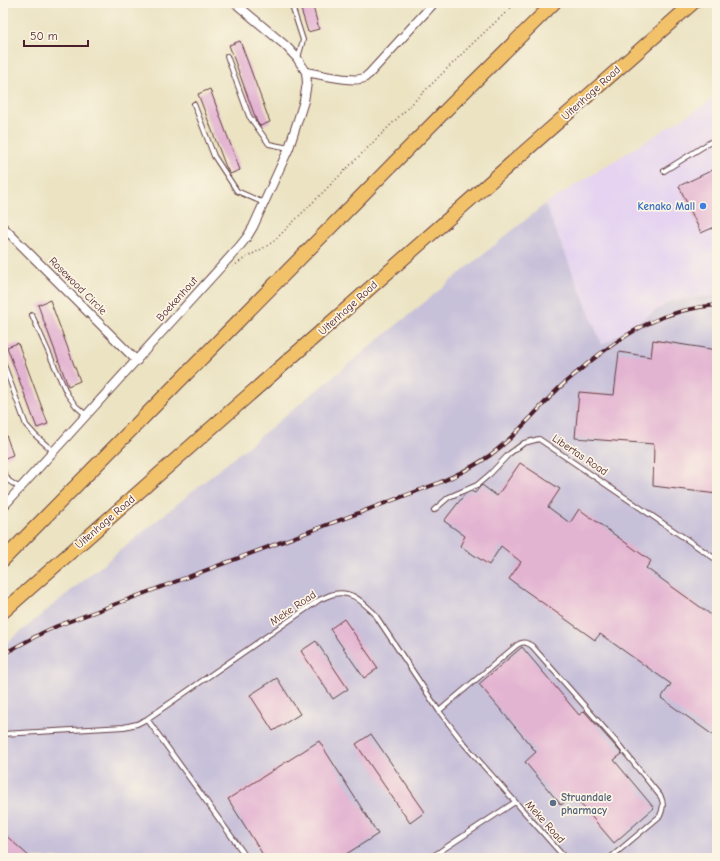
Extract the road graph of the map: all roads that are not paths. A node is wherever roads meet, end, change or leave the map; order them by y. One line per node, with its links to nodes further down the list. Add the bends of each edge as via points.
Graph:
1 (235, 3): 7 (street)
2 (291, 3): 7 (lane, via 303,40)
3 (434, 3): 8 (street, via 364,78 356,80)
4 (554, 3): 24 (main road)
5 (693, 3): 26 (main road, Uitenhage Road)
6 (227, 56): 11 (lane, via 249,116 269,144)
7 (297, 58): 8 (street)
8 (306, 72): 11 (street, Boekenhout, via 304,101)
9 (194, 104): 13 (lane, via 214,156 237,191)
10 (717, 138): 12 (lane)
11 (289, 148): 13 (street, Boekenhout)
12 (664, 170)
13 (264, 203): 16 (street, Boekenhout, via 253,227 239,247)
14 (3, 227): 16 (street, Rosewood Circle)
15 (32, 315): 18 (lane, via 67,394)
16 (137, 361): 18 (street, Boekenhout)
17 (3, 362): 19 (lane, via 26,425)
18 (87, 415): 19 (street, Boekenhout)
19 (54, 452): 21 (street, Boekenhout)
20 (3, 472): 21 (lane, via 9,481)
21 (20, 488): 22 (street, Boekenhout)
22 (6, 510)
23 (434, 510): 25 (lane, Libertas Road, via 449,497 477,485 524,443 539,438)
24 (3, 560)
25 (717, 560)
26 (3, 612)
27 (439, 711): 28 (lane, Meke Road, via 374,613 360,599 347,593 334,594 319,600); 30 (lane, Meke Road); 34 (lane, via 517,645 522,642 532,646 661,797 663,811 660,816)
28 (146, 719): 29 (lane, Meke Road, via 124,727); 31 (lane)
29 (3, 734)
30 (516, 802): 32 (lane); 33 (lane, Meke Road)
31 (246, 858)
32 (430, 858)
33 (565, 858)
34 (610, 858)

